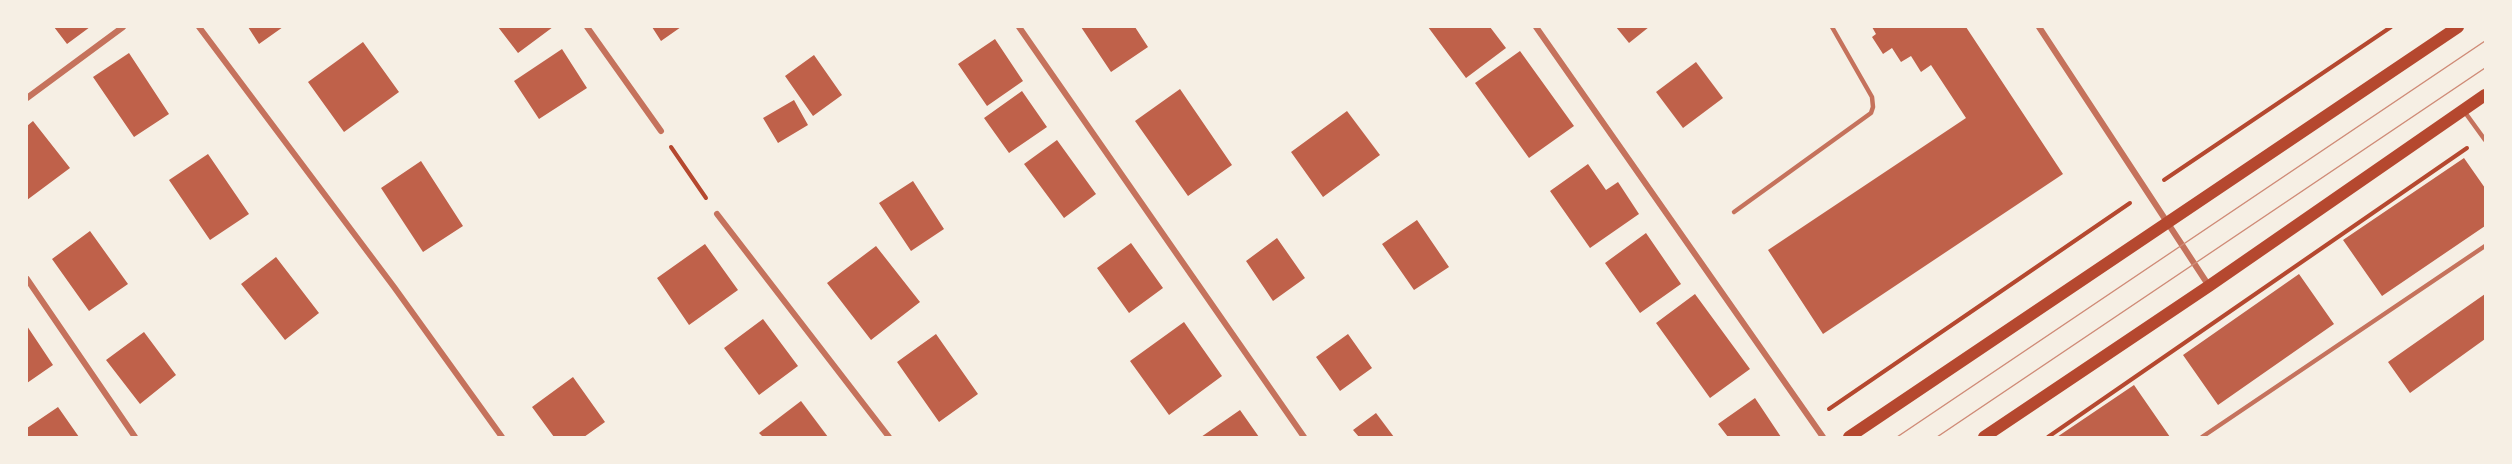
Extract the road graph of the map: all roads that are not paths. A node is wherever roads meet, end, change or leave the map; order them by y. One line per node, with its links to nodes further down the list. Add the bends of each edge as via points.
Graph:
1 (123, 27): 10 (street)
2 (199, 27): 21 (street)
3 (587, 27): 12 (street)
4 (1019, 27): 23 (street)
5 (1536, 27): 24 (street)
6 (1832, 27): 14 (lane, via 1872,97 1870,113)
7 (2039, 27): 16 (street)
8 (2458, 27): 16 (main road)
9 (2485, 95): 11 (main road)
10 (27, 98)
11 (2463, 110): 13 (lane); 19 (main road)
12 (661, 132)
13 (2484, 139)
14 (1734, 212)
15 (717, 214): 22 (street)
16 (2169, 222): 19 (street); 25 (main road)
17 (2485, 246): 27 (lane)
18 (27, 279): 20 (street)
19 (2209, 286): 26 (main road)
20 (135, 437)
21 (502, 437)
22 (889, 437)
23 (1304, 437)
24 (1823, 437)
25 (1849, 437)
26 (1984, 437)
27 (2202, 437)

